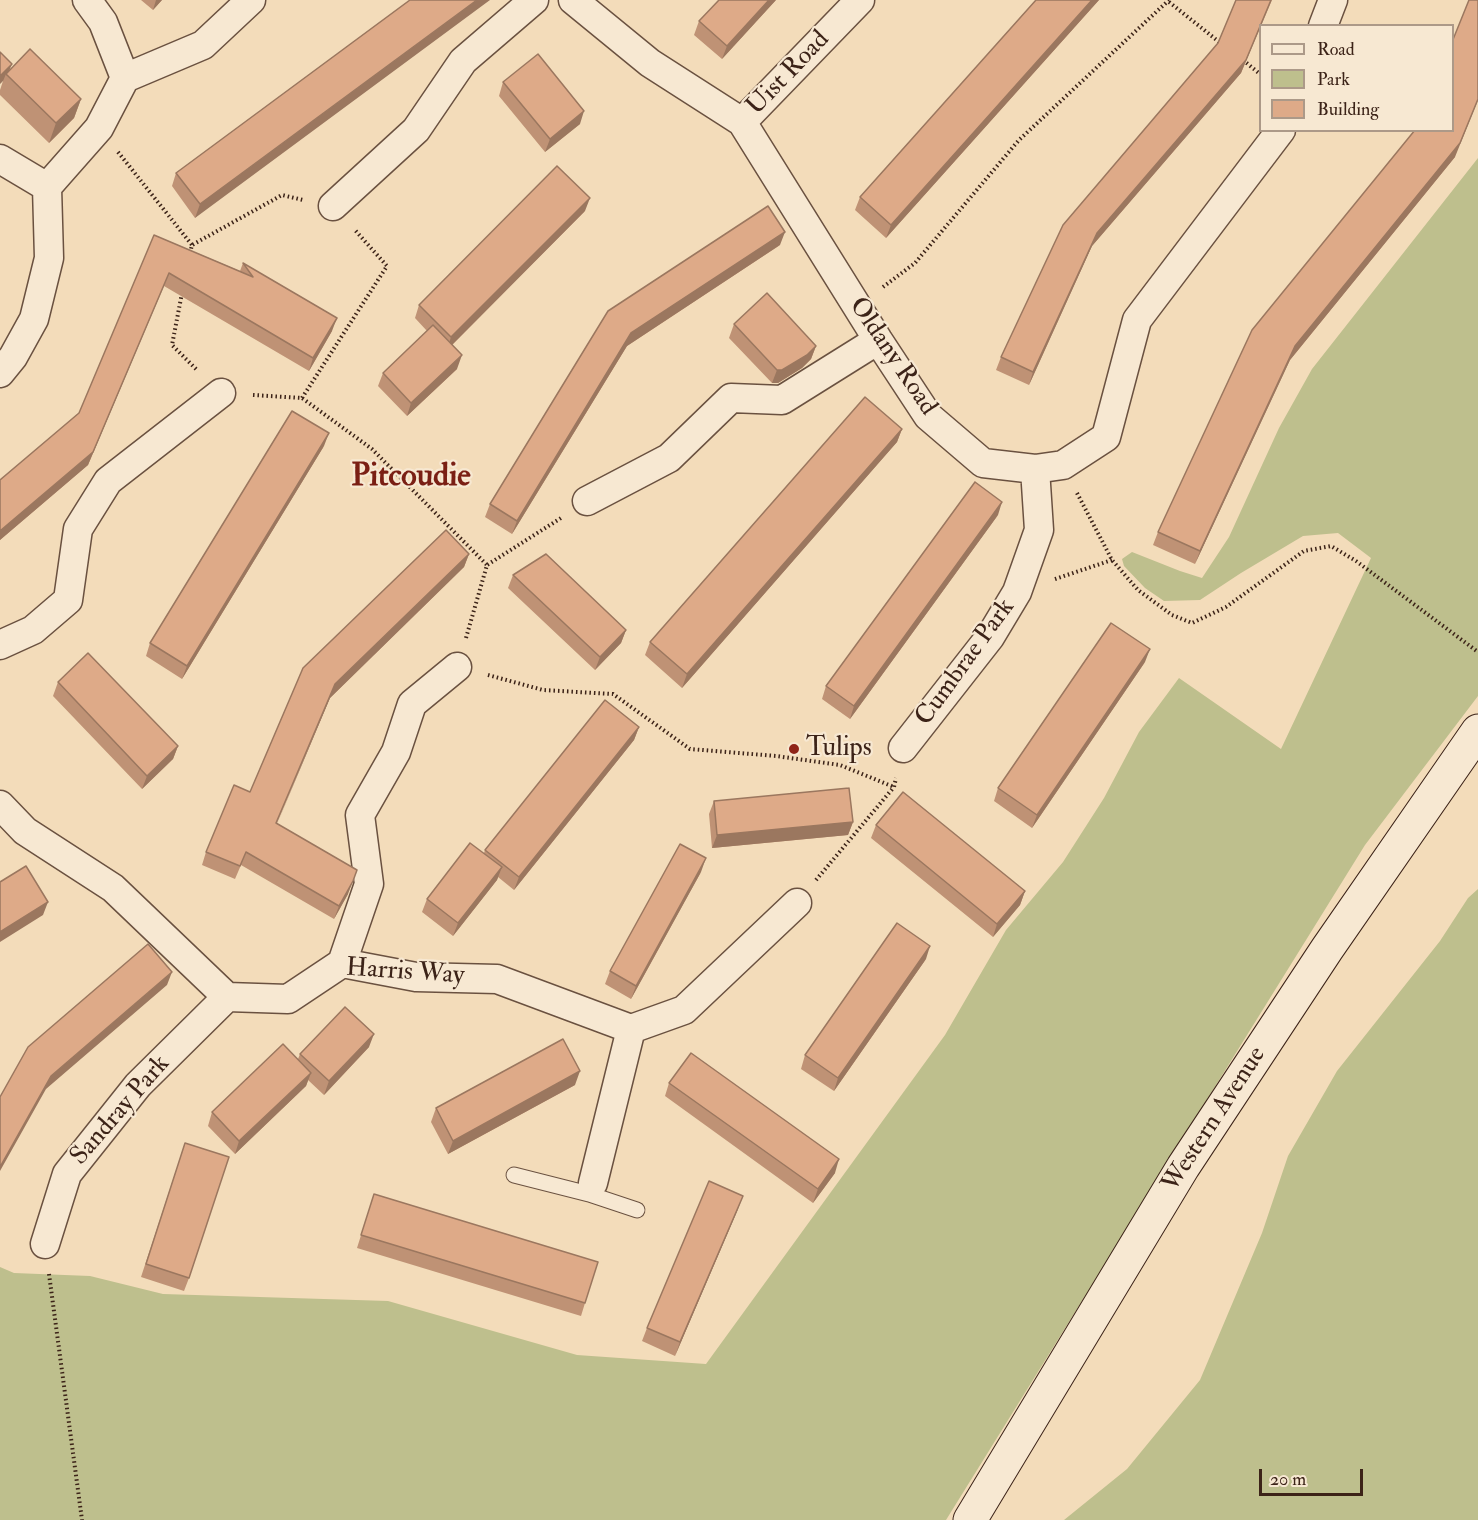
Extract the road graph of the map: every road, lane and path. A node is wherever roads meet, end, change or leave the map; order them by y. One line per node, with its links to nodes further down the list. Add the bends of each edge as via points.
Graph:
1 (87, 0): 12 (street, via 103,22)
2 (251, 0): 12 (street, via 202,45)
3 (534, 0): 18 (street, via 463,61 416,130)
4 (573, 0): 13 (street, Oldany Road, via 650,63)
5 (860, 0): 13 (street, Uist Road)
6 (1333, 0): 8 (street)
7 (1169, 1): 9 (path); 22 (path, via 1019,140 915,263)
8 (1324, 24)
9 (1224, 46)
10 (1242, 60): 11 (path)
11 (1259, 73)
12 (125, 78): 14 (street)
13 (742, 122): 22 (street, Oldany Road)
14 (99, 128): 17 (street); 19 (path)
15 (1279, 132): 27 (street, Oldany Road, via 1137,320 1106,437)
16 (0, 159): 17 (street)
17 (47, 187): 24 (street, via 49,258 34,319)
18 (333, 206): 19 (path, via 282,195); 26 (path, via 387,266)
19 (192, 245): 20 (path)
20 (190, 256)
21 (183, 290): 25 (path, via 172,345)
22 (857, 306): 23 (street, Oldany Road)
23 (878, 340): 28 (street, Oldany Road, via 928,416 983,463); 29 (street, via 782,400 731,398 669,458)
24 (0, 373)
25 (221, 393): 26 (path); 33 (street, via 108,481 78,529 68,600 33,630)
26 (302, 398): 31 (path, via 372,449)
27 (1063, 465): 28 (street, Oldany Road); 30 (path)
28 (1035, 469): 32 (street, Cumbrae Park, via 1039,530)
29 (587, 501): 31 (path)
30 (1112, 560): 32 (path); 34 (path, via 1138,590 1172,615 1192,623 1226,607 1304,551 1331,546)
31 (487, 565): 35 (path)
32 (1017, 592): 37 (street, Cumbrae Park, via 990,637)
33 (0, 645)
34 (1478, 652)
35 (457, 667): 38 (path, via 543,690 613,694 690,749 840,765); 41 (street, via 412,704 396,752 360,815 369,884)
36 (1478, 731): 49 (main road, Western Avenue, via 1190,1157)
37 (903, 748): 38 (path)
38 (894, 787): 40 (path)
39 (0, 805): 42 (street, via 25,831 113,888)
40 (797, 903): 43 (street, via 684,1011)
41 (342, 963): 42 (street, Harris Way, via 288,999); 43 (street, Harris Way, via 416,977 497,979)
42 (227, 998): 47 (street, Sandray Park, via 138,1085 67,1173)
43 (630, 1029): 45 (street)
44 (514, 1175): 45 (lane)
45 (591, 1189): 46 (lane)
46 (637, 1210)
47 (45, 1244): 48 (path)
48 (82, 1520)
49 (970, 1520)

